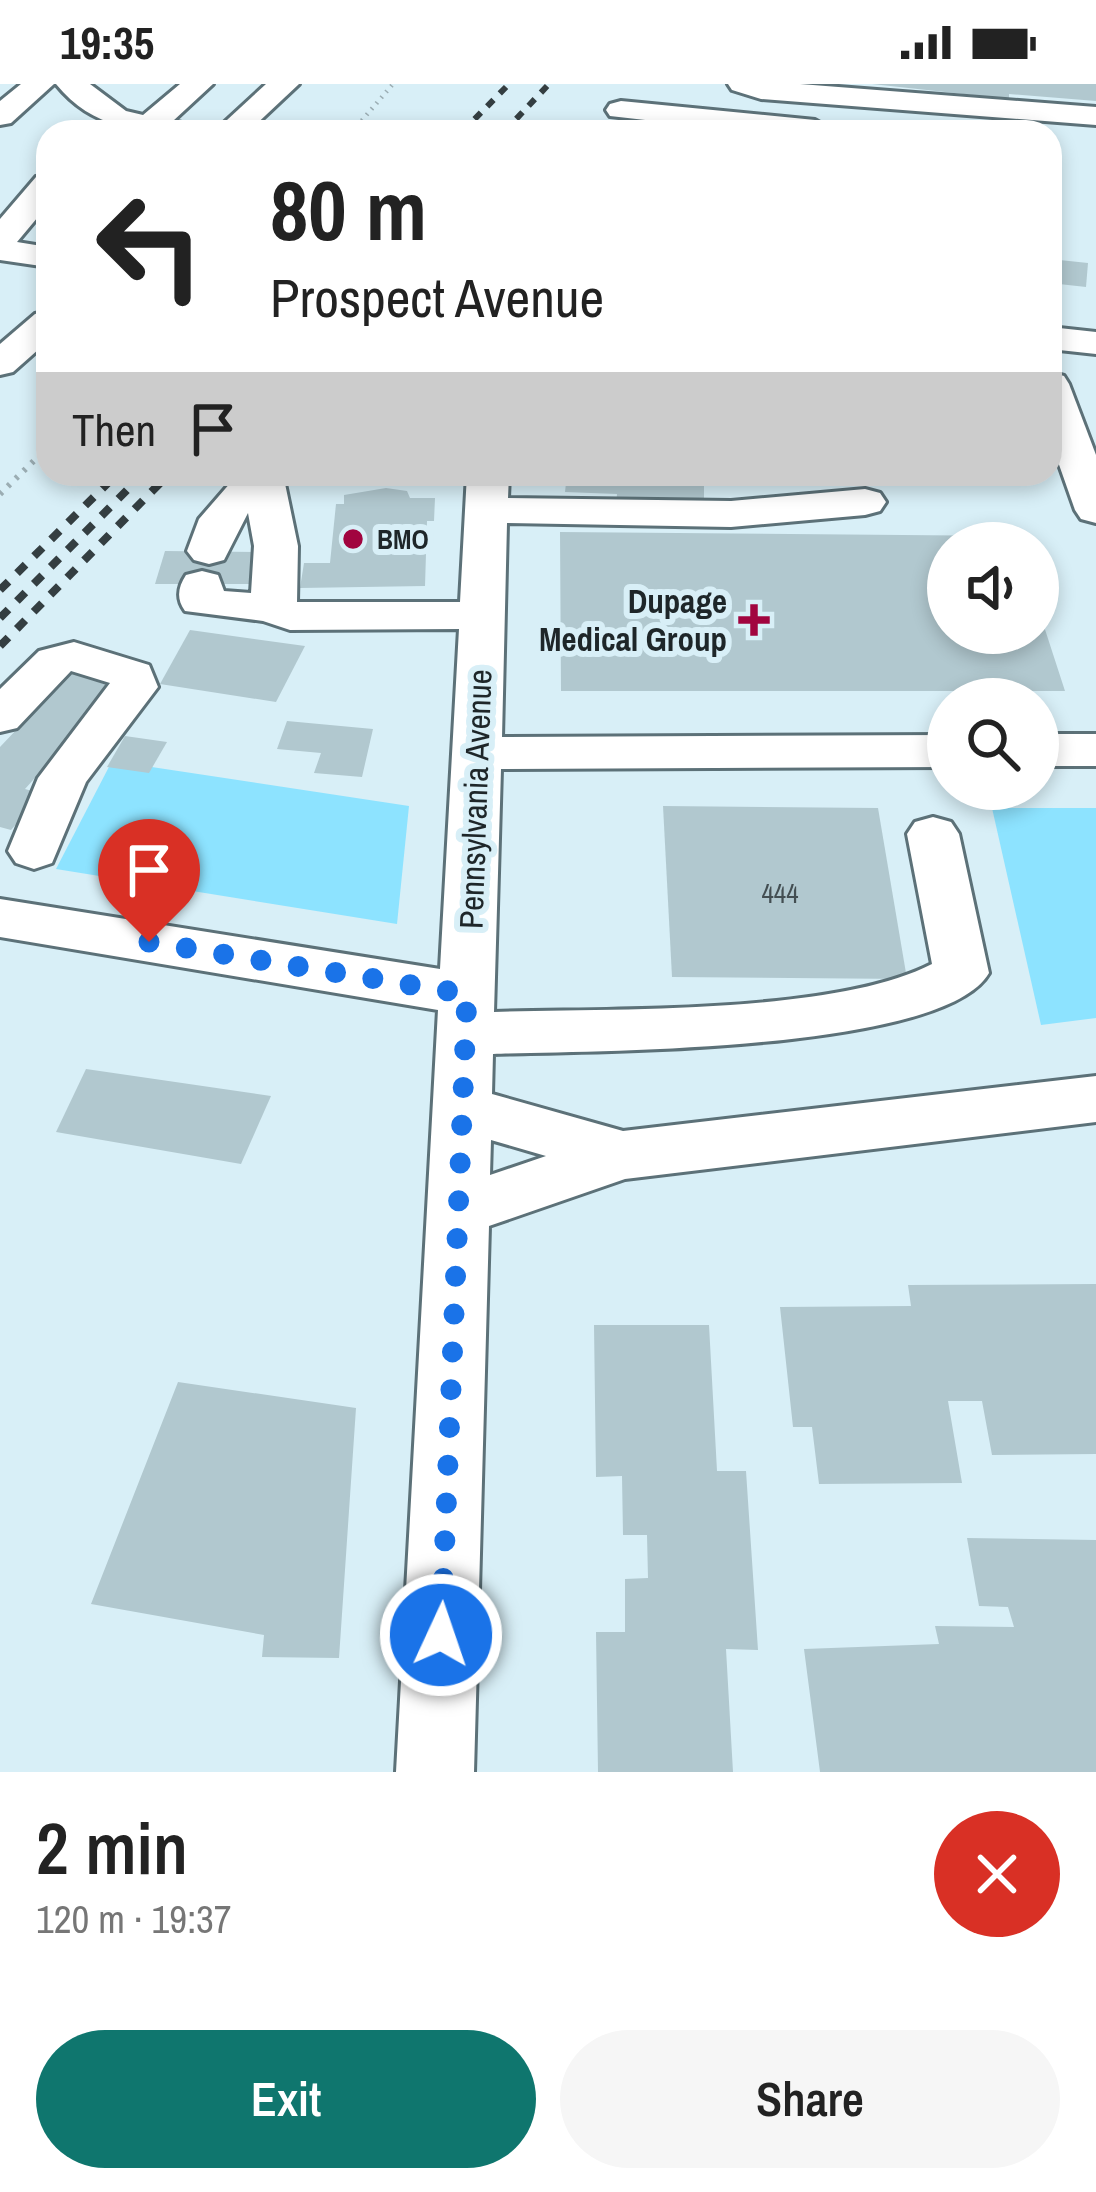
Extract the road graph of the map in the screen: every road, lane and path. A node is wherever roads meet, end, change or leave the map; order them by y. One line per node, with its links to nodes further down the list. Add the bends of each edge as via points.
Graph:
1 (39, 84): 8 (street)
2 (71, 84): 10 (street)
3 (198, 84): 11 (street)
4 (284, 84): 12 (street)
5 (393, 84): 13 (path)
6 (640, 84): 14 (street)
7 (743, 84): 9 (street)
8 (0, 116)
9 (1096, 116)
10 (101, 120)
11 (171, 120)
12 (244, 120)
13 (362, 120)
14 (613, 120)
15 (36, 198): 16 (street)
16 (0, 240)
17 (0, 250): 18 (street)
18 (36, 255)
19 (36, 315): 22 (street)
20 (1062, 339): 21 (street)
21 (1096, 343)
22 (0, 364)
23 (1069, 403): 25 (street)
24 (36, 459): 29 (path)
25 (1076, 484)
26 (250, 486): 31 (street, via 220,519 201,602)
27 (264, 486): 31 (street, via 276,546)
28 (487, 492): 30 (street, via 731,514); 32 (street, Pennsylvania Avenue)
29 (0, 494)
30 (866, 502)
31 (272, 608): 32 (street, via 290,616)
32 (482, 616): 37 (street, Pennsylvania Avenue)
33 (0, 717): 39 (street, via 55,661 74,656 132,675 134,687)
34 (1059, 750): 35 (street)
35 (1096, 750)
36 (927, 751): 37 (street)
37 (476, 753): 41 (street, Pennsylvania Avenue)
38 (933, 834): 41 (street, via 961,973 944,989 842,1014)
39 (17, 846): 40 (street, via 44,860)
40 (6, 919): 41 (street)
41 (466, 1014): 43 (street, Pennsylvania Avenue)
42 (1096, 1099): 44 (street)
43 (462, 1109): 44 (street); 45 (street, Pennsylvania Avenue)
44 (623, 1155): 45 (street)
45 (458, 1211): 46 (street, Pennsylvania Avenue)
46 (435, 1772)

